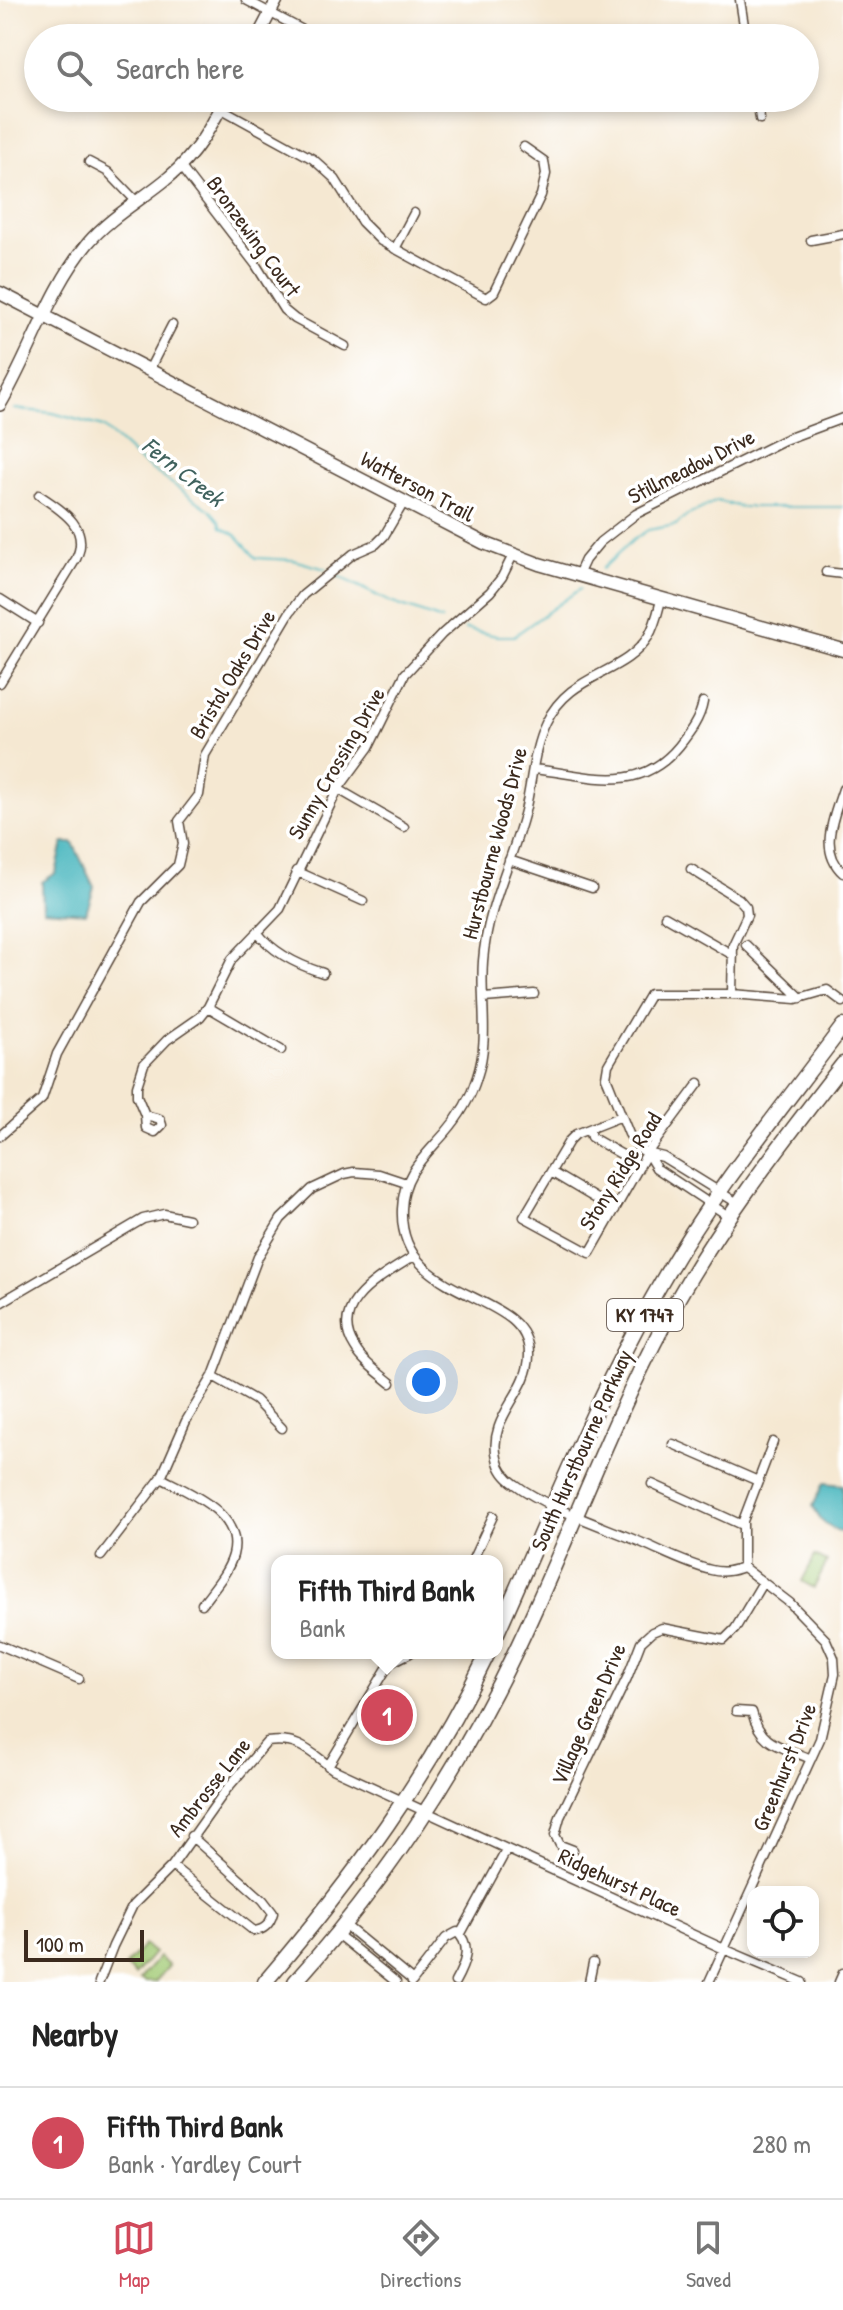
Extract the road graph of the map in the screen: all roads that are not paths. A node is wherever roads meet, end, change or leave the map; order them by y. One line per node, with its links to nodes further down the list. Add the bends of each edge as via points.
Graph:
1 (246, 0): 4 (street)
2 (277, 0): 4 (street)
3 (740, 0): 7 (street)
4 (270, 13): 5 (street); 6 (street)
5 (264, 24)
6 (291, 24)
7 (744, 24)
8 (218, 112): 14 (street)
9 (238, 112): 19 (street, via 323,166 362,222)
10 (759, 112): 11 (street)
11 (760, 119)
12 (524, 147): 19 (street, via 544,161 545,180 488,298)
13 (89, 162): 15 (street, via 108,172)
14 (180, 166): 15 (street); 23 (street, Bronzewing Court, via 284,310)
15 (137, 202): 21 (street, via 89,242)
16 (414, 213): 19 (street)
17 (843, 234): 18 (street)
18 (811, 240)
19 (395, 249)
20 (0, 293): 21 (main road, Watterson Trail)
21 (45, 317): 24 (main road, Watterson Trail); 25 (street)
22 (172, 325): 24 (street)
23 (345, 346)
24 (149, 370): 28 (main road, Watterson Trail)
25 (0, 405)
26 (843, 418): 32 (street, Stillmeadow Drive, via 772,445 636,514 600,542)
27 (39, 495): 35 (street, via 74,523 82,545)
28 (404, 502): 29 (main road, Watterson Trail); 67 (street, Bristol Oaks Drive, via 384,536 303,595 280,627 205,755 199,795 179,821 183,844 178,865 141,902 57,1054 42,1099)
29 (513, 555): 32 (main road, Watterson Trail); 40 (street, Sunny Crossing Drive, via 490,592 405,674 369,747)
30 (826, 572): 31 (street)
31 (843, 574)
32 (578, 575): 34 (main road, Watterson Trail)
33 (0, 599): 35 (street)
34 (661, 600): 36 (main road, Watterson Trail); 39 (street, Hurstbourne Woods Drive, via 641,646 584,680 559,702 544,726)
35 (38, 623): 37 (street)
36 (843, 650)
37 (0, 683)
38 (703, 702): 39 (street, via 675,751 639,776 605,779)
39 (534, 769): 43 (street, Hurstbourne Woods Drive)
40 (338, 789): 42 (street); 45 (street, Sunny Crossing Drive)
41 (843, 789): 46 (street, via 829,846)
42 (404, 827)
43 (509, 860): 47 (street); 56 (street, Hurstbourne Woods Drive, via 486,935)
44 (691, 869): 52 (street, via 746,907)
45 (296, 871): 48 (street); 50 (street, Sunny Crossing Drive, via 280,909)
46 (843, 873)
47 (592, 888)
48 (363, 901)
49 (665, 916): 52 (street)
50 (257, 932): 53 (street, via 293,962); 59 (street, Sunny Crossing Drive, via 232,959)
51 (746, 945): 57 (street)
52 (733, 955): 55 (street)
53 (323, 973)
54 (534, 994): 56 (street)
55 (732, 994): 57 (street); 65 (street, via 650,994 607,1071)
56 (484, 998): 71 (street, Hurstbourne Woods Drive, via 484,1045 476,1082 458,1116)
57 (801, 998): 58 (street, via 827,990)
58 (843, 1002)
59 (208, 1007): 61 (street); 64 (street, Sunny Crossing Drive, via 144,1064 137,1096)
60 (843, 1026): 72 (main road, South Hurstbourne Parkway / KY 1747)
61 (281, 1050)
62 (843, 1064): 74 (main road, South Hurstbourne Parkway / KY 1747)
63 (699, 1083): 68 (street, Stony Ridge Road)
64 (145, 1115)
65 (622, 1116): 66 (street, Stony Ridge Road); 68 (street, via 629,1134)
66 (589, 1129): 69 (street, via 591,1137); 70 (street, Stony Ridge Road, via 569,1141)
67 (0, 1136)
68 (647, 1153): 72 (street, via 663,1157); 72 (street, via 656,1168); 73 (street, Stony Ridge Road)
69 (626, 1157)
70 (551, 1172): 73 (street); 73 (street, Stony Ridge Road, via 524,1217 590,1253)
71 (406, 1183): 76 (street, Hurstbourne Woods Drive, via 402,1216); 78 (street, via 354,1172 324,1182 295,1203 258,1257)
72 (714, 1197): 74 (street); 74 (street); 86 (main road, South Hurstbourne Parkway / KY 1747, via 615,1370)
73 (615, 1210)
74 (734, 1210): 87 (main road, South Hurstbourne Parkway / KY 1747, via 661,1330)
75 (188, 1219): 77 (street, via 164,1214 143,1219)
76 (414, 1256): 79 (street, via 363,1290 348,1317 353,1346); 86 (street, via 437,1279 503,1312 525,1335 527,1369 498,1426 497,1459 518,1486)
77 (0, 1303)
78 (213, 1376): 80 (street, via 255,1400); 83 (street)
79 (391, 1383)
80 (282, 1428)
81 (773, 1442): 84 (street)
82 (673, 1444): 84 (street)
83 (161, 1478): 91 (street); 94 (street, via 218,1511 234,1536 232,1558)
84 (758, 1481): 89 (street)
85 (652, 1484): 89 (street)
86 (554, 1505): 87 (street); 95 (main road, South Hurstbourne Parkway / KY 1747)
87 (575, 1515): 92 (street, via 703,1568); 105 (main road, South Hurstbourne Parkway / KY 1747, via 518,1646)
88 (493, 1516): 90 (street)
89 (742, 1525): 92 (street)
90 (475, 1555)
91 (101, 1556)
92 (743, 1567): 93 (street, Greenhurst Drive)
93 (763, 1582): 97 (street, Greenhurst Drive); 108 (street, Village Green Drive, via 724,1640 662,1628 637,1646 627,1678 560,1817 555,1835 560,1845)
94 (202, 1604)
95 (503, 1620)
96 (0, 1645): 100 (street)
97 (839, 1656): 102 (street, Greenhurst Drive)
98 (398, 1659): 103 (street, via 390,1663)
99 (485, 1659): 104 (main road)
100 (79, 1679)
101 (736, 1711): 102 (street, via 752,1712 765,1739)
102 (811, 1759): 112 (street, Greenhurst Drive)
103 (328, 1766): 104 (street, Ambrosse Lane); 106 (street, Ambrosse Lane, via 293,1742 267,1742)
104 (405, 1801): 105 (street, Ambrosse Lane); 116 (main road, via 340,1892)
105 (426, 1811): 107 (street, Ridgehurst Place); 110 (main road, South Hurstbourne Parkway / KY 1747)
106 (191, 1836): 109 (street, Ambrosse Lane); 109 (street, via 263,1900 273,1913 271,1922 254,1931)
107 (507, 1849): 111 (street); 112 (street, Ridgehurst Place)
108 (573, 1850)
109 (172, 1866): 115 (street, Ambrosse Lane, via 133,1905)
110 (341, 1929): 117 (main road, South Hurstbourne Parkway / KY 1747); 118 (street); 119 (street)
111 (460, 1935): 119 (street, via 446,1938); 120 (street, via 467,1948)
112 (724, 1949): 122 (street, Greenhurst Drive); 123 (street, Ridgehurst Place)
113 (593, 1963): 121 (street)
114 (843, 1973): 124 (street)
115 (99, 1982)
116 (265, 1982)
117 (295, 1982)
118 (396, 1982)
119 (412, 1982)
120 (455, 1982)
121 (589, 1982)
122 (709, 1982)
123 (802, 1982)
124 (839, 1982)

